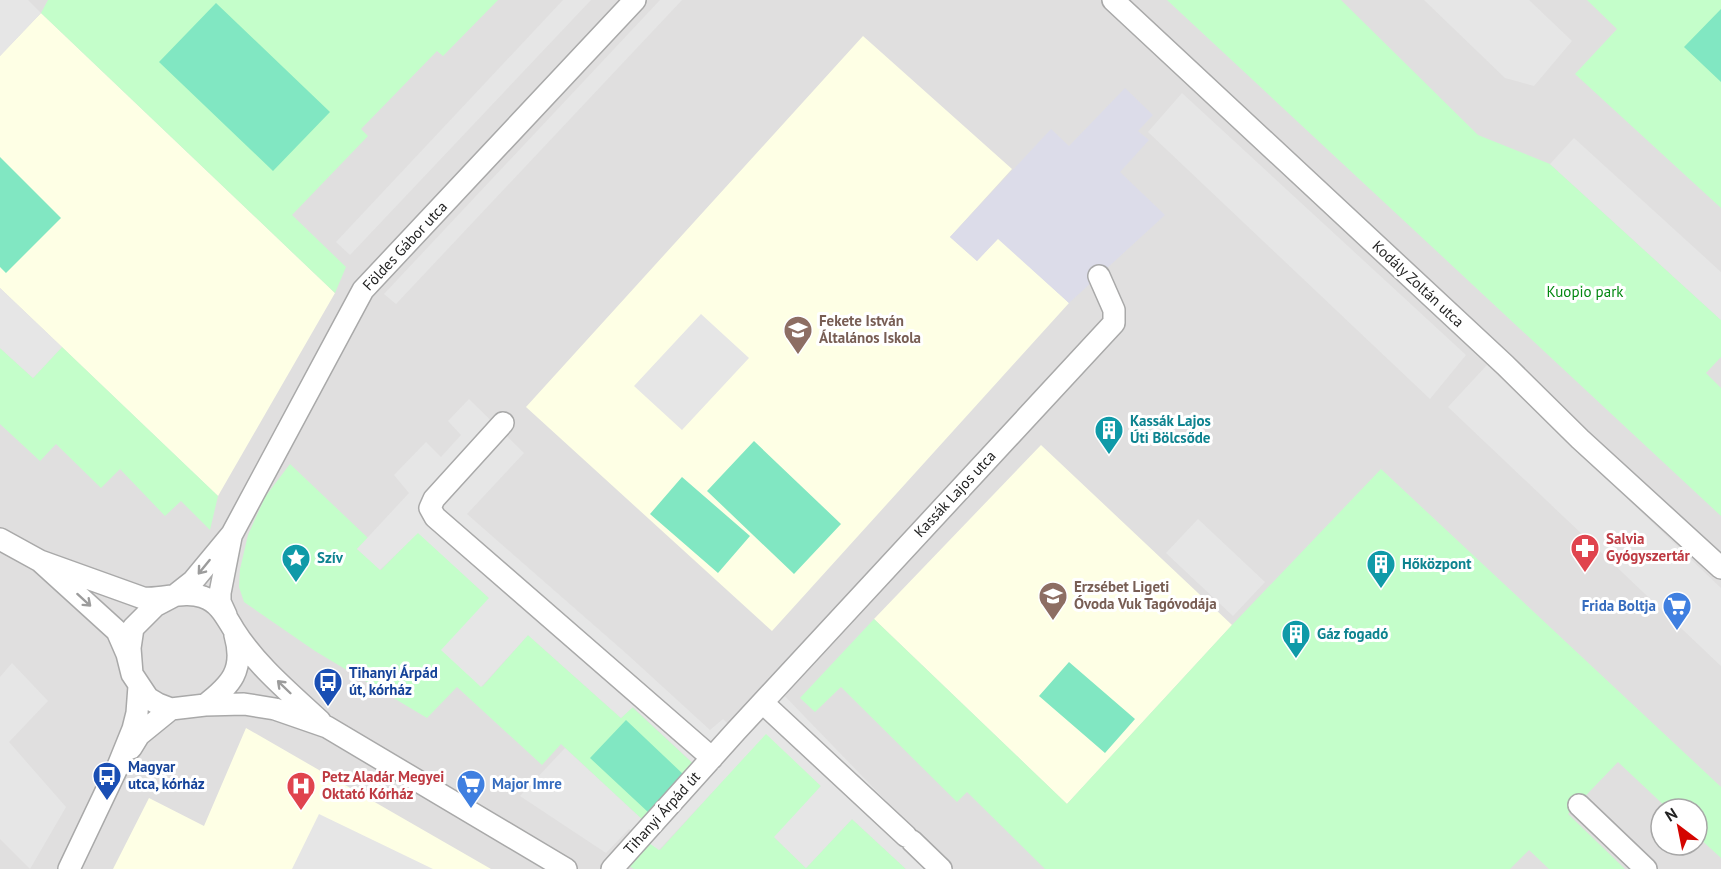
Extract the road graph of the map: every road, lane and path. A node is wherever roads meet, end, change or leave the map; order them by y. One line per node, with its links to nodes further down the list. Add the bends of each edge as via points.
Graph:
1 (635, 0): 5 (street, Földes Gábor utca, via 363,290)
2 (1113, 0): 8 (street, Kodály Zoltán utca)
3 (1099, 276): 12 (street, Kassák Lajos utca, via 1114,310 1114,323)
4 (503, 423): 16 (street, via 434,499 430,508 435,517)
5 (232, 534): 9 (street, Földes Gábor utca, one-way to 9, via 193,581); 10 (street, Földes Gábor utca, via 220,593)
6 (0, 539): 7 (street)
7 (40, 561): 9 (street, via 143,598); 11 (street, one-way to 11, via 117,631)
8 (1721, 568)
9 (174, 596): 10 (street, via 203,597 220,607); 11 (street, via 155,606 133,628 130,648)
10 (230, 622): 13 (street, via 239,646 237,669 224,690); 15 (street, one-way to 10, via 260,664)
11 (136, 680): 14 (street, via 148,698); 17 (street, via 137,714)
12 (763, 703): 16 (street, Kassák Lajos utca); 22 (street)
13 (205, 705): 14 (street); 15 (street, via 244,704 275,709)
14 (171, 709): 17 (street, via 140,735)
15 (327, 728): 20 (street)
16 (712, 758): 21 (street, Tihanyi Árpád út)
17 (110, 781): 19 (street)
18 (1579, 806): 23 (street)
19 (69, 869)
20 (566, 869)
21 (612, 869)
22 (941, 869)
23 (1646, 869)

